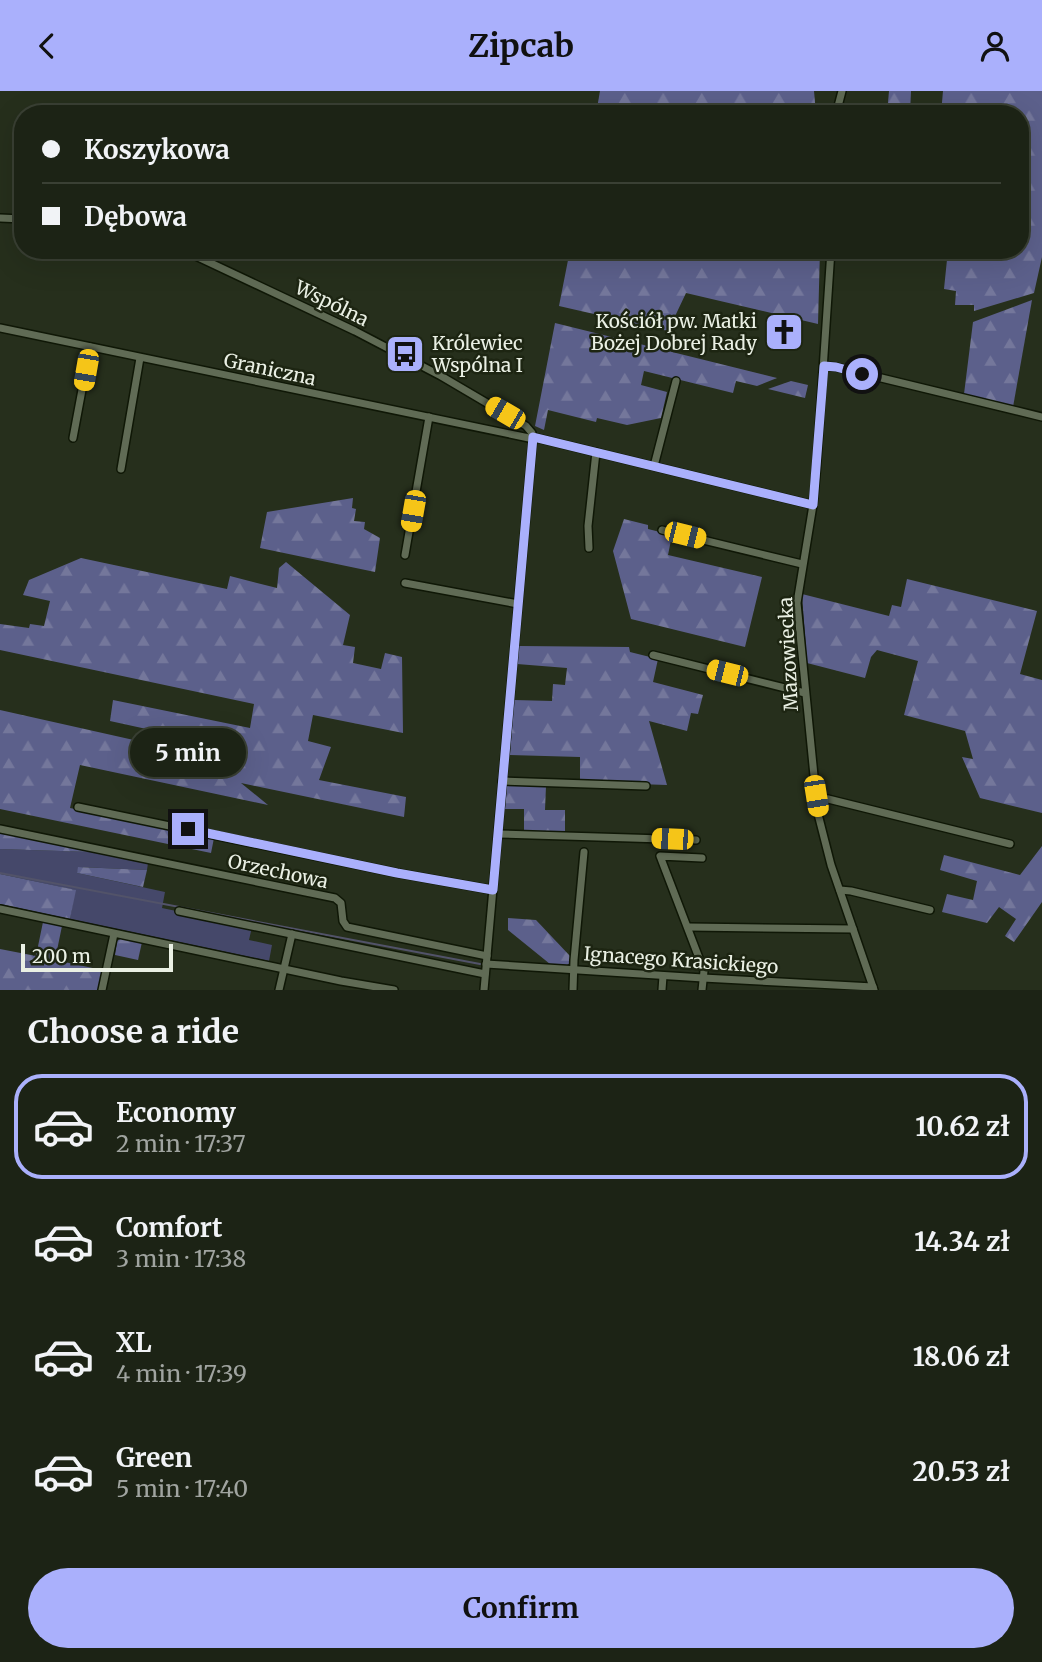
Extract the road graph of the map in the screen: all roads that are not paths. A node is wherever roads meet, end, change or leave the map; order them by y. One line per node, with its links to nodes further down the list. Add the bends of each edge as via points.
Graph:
1 (202, 259): 10 (street, Wspólna, via 441,376 526,426)
2 (830, 259): 6 (street, Mazowiecka)
3 (0, 328): 4 (street, Graniczna)
4 (90, 347): 5 (street, Graniczna); 11 (street)
5 (140, 358): 8 (street, Graniczna); 14 (street)
6 (824, 366): 9 (street); 15 (street, Mazowiecka)
7 (676, 381): 13 (street)
8 (429, 417): 10 (street, Graniczna); 18 (street)
9 (1042, 417)
10 (533, 437): 12 (street, Graniczna); 21 (street)
11 (73, 438)
12 (596, 452): 13 (street, Graniczna); 17 (street)
13 (654, 466): 15 (street, Graniczna)
14 (121, 469)
15 (813, 505): 19 (street, Mazowiecka)
16 (662, 530): 19 (street)
17 (589, 548)
18 (405, 555)
19 (802, 564): 23 (street, Mazowiecka, via 797,603)
20 (405, 583): 21 (street)
21 (518, 604): 24 (street)
22 (653, 655): 23 (street)
23 (805, 693): 26 (street, Mazowiecka)
24 (502, 781): 25 (street); 29 (street)
25 (646, 786)
26 (816, 796): 31 (street); 35 (street, Mazowiecka)
27 (78, 807): 34 (street)
28 (0, 829): 43 (street, Orzechowa, via 335,898 341,903 346,927)
29 (498, 834): 30 (street); 34 (street)
30 (696, 840)
31 (1010, 844)
32 (584, 852): 45 (street)
33 (702, 858): 39 (street, via 660,856)
34 (493, 890): 43 (street)
35 (840, 890): 37 (street); 40 (street, Mazowiecka)
36 (0, 909): 41 (street)
37 (930, 910)
38 (179, 911): 42 (street)
39 (688, 927): 40 (street); 48 (street)
40 (853, 929): 49 (street, Mazowiecka)
41 (114, 933): 44 (street); 50 (street)
42 (292, 933): 44 (street); 46 (street)
43 (487, 960): 45 (street, Ignacego Krasickiego); 46 (street)
44 (284, 968): 51 (street); 52 (street)
45 (573, 969): 47 (street, Ignacego Krasickiego); 54 (street)
46 (485, 974): 53 (street)
47 (663, 976): 48 (street, Ignacego Krasickiego); 55 (street)
48 (703, 978): 49 (street, Ignacego Krasickiego); 56 (street)
49 (873, 988)
50 (102, 990)
51 (279, 990)
52 (394, 990)
53 (484, 990)
54 (573, 990)
55 (662, 990)
56 (702, 990)

